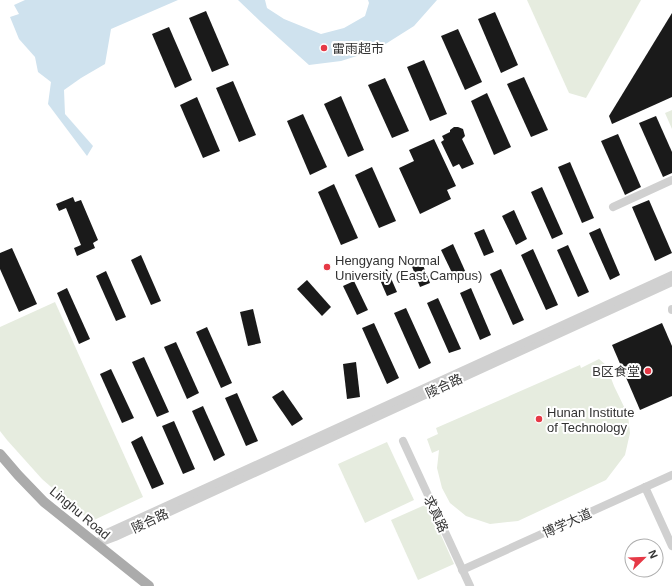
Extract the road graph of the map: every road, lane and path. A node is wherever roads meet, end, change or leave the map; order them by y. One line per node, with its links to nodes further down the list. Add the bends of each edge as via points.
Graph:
1 (672, 180): 2 (street)
2 (613, 207)
3 (672, 275): 9 (street, 陵合路, via 108,533)
4 (672, 282): 9 (street, 陵合路)
5 (403, 441): 11 (street, 求真路)
6 (0, 454): 9 (main road, Linghu Road, via 44,502)
7 (672, 475): 8 (street, 博学大道)
8 (645, 487): 10 (street); 11 (street, 博学大道)
9 (96, 544): 12 (main road, Linghu Road)
10 (672, 546)
11 (462, 570): 13 (street, 求真路)
12 (149, 586)
13 (470, 586)

